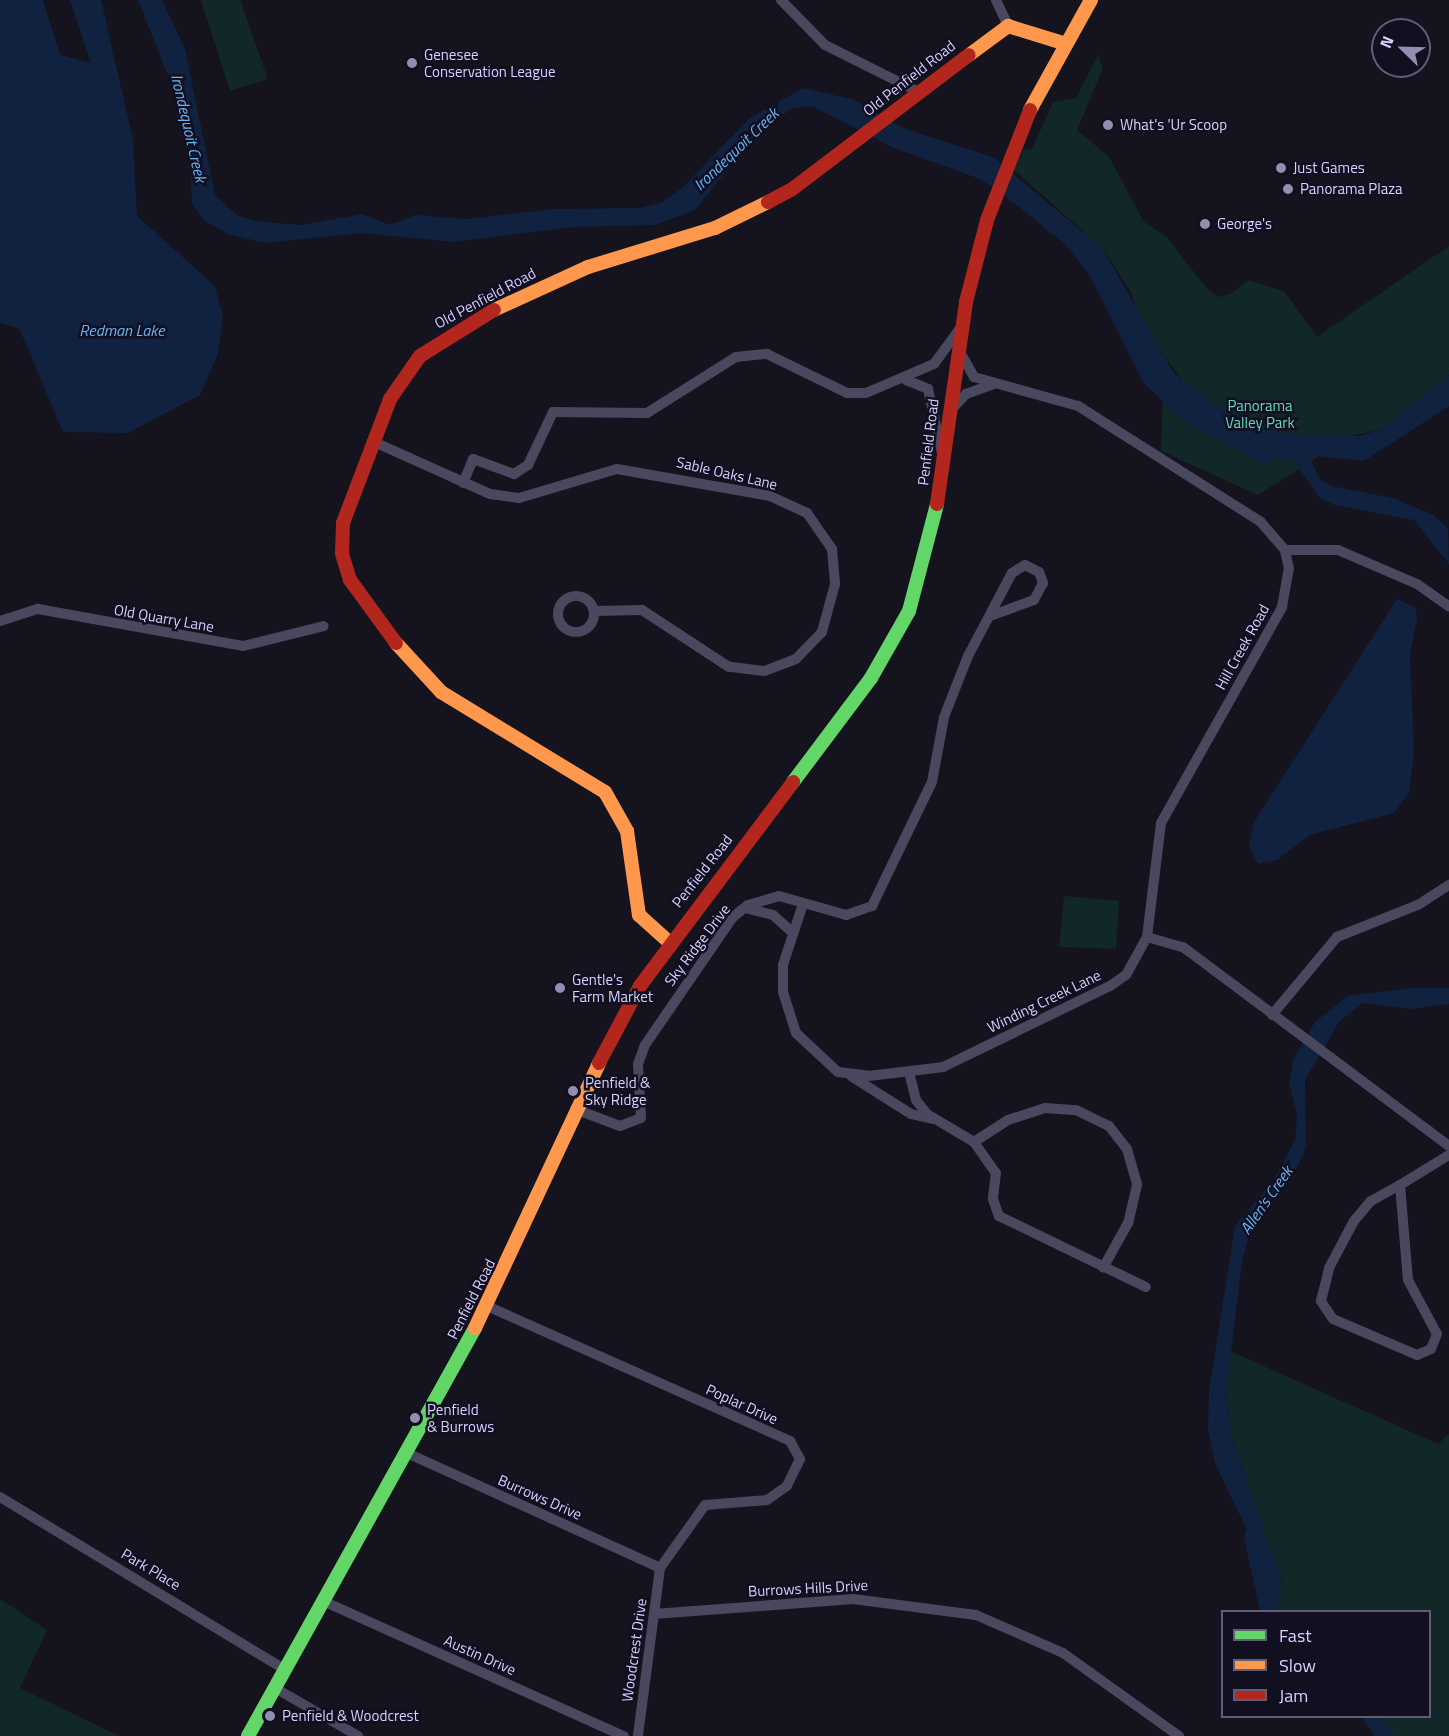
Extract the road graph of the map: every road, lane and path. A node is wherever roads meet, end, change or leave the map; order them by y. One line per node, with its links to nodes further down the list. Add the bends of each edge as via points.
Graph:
1 (781, 0): 6 (street, via 825,45)
2 (996, 0): 4 (street)
3 (1091, 0): 5 (main road, Penfield Road)
4 (1008, 26): 5 (main road); 6 (main road, Old Penfield Road)
5 (1066, 44): 7 (main road, Penfield Road, via 1012,151 987,220)
6 (917, 91): 12 (main road, Old Penfield Road, via 791,190 715,228 571,273 446,336 403,377)
7 (962, 325): 8 (main road, Penfield Road); 9 (street, via 933,364)
8 (958, 349): 10 (street, via 974,377); 11 (main road, Penfield Road)
9 (906, 380): 13 (street, via 928,389); 14 (street, via 866,393 847,393 766,354 736,357 647,413 553,412 528,465 514,474 473,459)
10 (995, 384): 11 (street, via 966,394); 15 (street, via 1069,402 1115,426 1261,522)
11 (948, 413): 13 (main road, Penfield Road)
12 (372, 441): 14 (street, Sable Oaks Lane); 26 (main road, Old Penfield Road, via 343,523 342,553 350,580 380,624 441,692 605,792 627,831 639,915)
13 (942, 453): 26 (main road, Penfield Road, via 923,571 893,643)
14 (463, 483): 17 (street, Sable Oaks Lane, via 519,498 617,469 642,469 784,501 807,513 832,549 835,584 822,632 796,659 764,671 729,667 642,610)
15 (1285, 550): 16 (street, via 1338,550 1417,584); 25 (street, Hill Creek Road, via 1289,569 1274,625 1161,822)
16 (1449, 606)
17 (594, 611)
18 (990, 616): 18 (street, Sky Ridge Drive, via 1012,573 1025,565 1039,572 1043,583 1034,600); 22 (street, Sky Ridge Drive, via 947,708 933,782 881,894 861,913 846,915)
19 (0, 621): 20 (street, Old Quarry Lane, via 38,609 243,646)
20 (324, 626)
21 (1449, 885): 27 (street, via 1418,905 1337,937)
22 (803, 904): 23 (street, Sky Ridge Drive, via 779,896); 24 (street, Winding Creek Lane)
23 (745, 908): 24 (street, via 773,915); 30 (street, Sky Ridge Drive, via 645,1045 638,1064 641,1118 620,1126)
24 (791, 931): 29 (street, Winding Creek Lane, via 783,965 788,1016 810,1052 838,1072)
25 (1147, 937): 27 (street, via 1183,948); 28 (street, Winding Creek Lane, via 1126,975 1110,986 954,1062)
26 (669, 942): 30 (main road, Penfield Road, via 612,1032)
27 (1272, 1016): 33 (street)
28 (909, 1072): 29 (street, Winding Creek Lane); 31 (street, via 916,1100)
29 (849, 1074): 31 (street, via 911,1114)
30 (575, 1109): 38 (main road, Penfield Road)
31 (936, 1120): 32 (street)
32 (974, 1142): 36 (street, via 996,1173 993,1199 999,1216); 36 (street, via 1008,1120 1046,1108 1076,1110 1108,1126 1127,1149 1137,1185 1128,1223)
33 (1449, 1146)
34 (1449, 1155): 35 (street)
35 (1400, 1185): 35 (street, via 1371,1201 1354,1221 1329,1268 1321,1300 1333,1319 1417,1355 1431,1349 1437,1334 1406,1272)
36 (1103, 1268): 37 (street)
37 (1146, 1287)
38 (487, 1306): 39 (main road, Penfield Road); 41 (street, Poplar Drive, via 790,1441 800,1459 787,1486 767,1500 705,1505)
39 (407, 1453): 41 (street, Burrows Drive); 42 (main road, Penfield Road)
40 (0, 1497): 44 (street, Park Place)
41 (660, 1568): 43 (street, Woodcrest Drive)
42 (323, 1601): 44 (main road, Penfield Road); 48 (street, Austin Drive)
43 (654, 1614): 49 (street, Woodcrest Drive); 50 (street, Burrows Hills Drive, via 853,1599 976,1615 1062,1653)
44 (286, 1670): 45 (main road, Penfield Road)
45 (275, 1688): 46 (main road, Penfield Road); 47 (street)
46 (248, 1736)
47 (358, 1736)
48 (624, 1736)
49 (638, 1736)
50 (1179, 1736)

